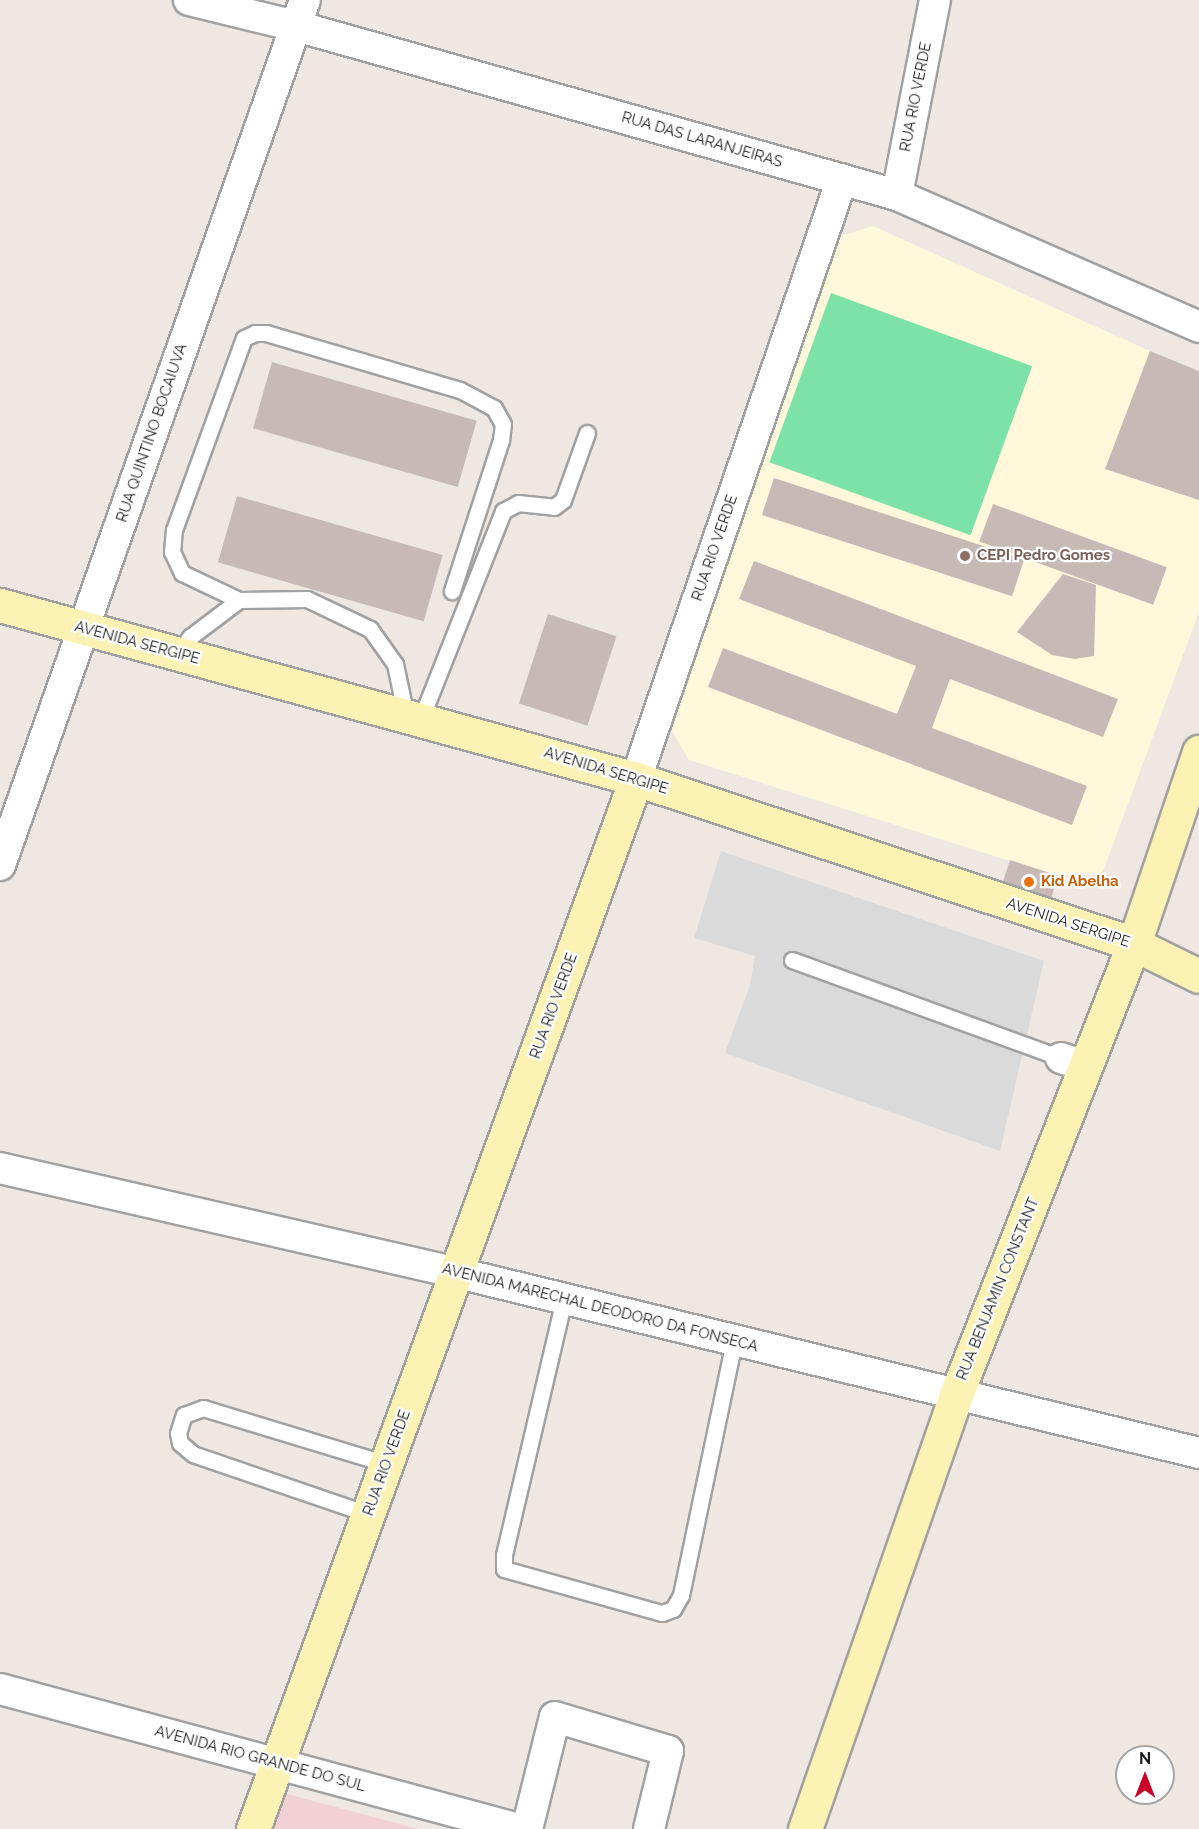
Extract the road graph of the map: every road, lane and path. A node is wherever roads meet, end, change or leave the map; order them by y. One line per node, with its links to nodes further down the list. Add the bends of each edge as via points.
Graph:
1 (189, 0): 3 (street, RUA DAS LARANJEIRAS)
2 (935, 0): 5 (street, RUA RIO VERDE)
3 (301, 13): 4 (street, RUA DAS LARANJEIRAS); 11 (street, RUA QUINTINO BOCAIUVA)
4 (842, 179): 5 (street, RUA DAS LARANJEIRAS); 15 (street, RUA RIO VERDE)
5 (897, 195): 6 (street, RUA DAS LARANJEIRAS)
6 (1199, 327)
7 (587, 433): 13 (lane, via 563,500 554,507 518,503 503,512)
8 (452, 591): 9 (lane, via 501,440 503,424 494,408 459,390 255,333 244,338 174,530 172,552 182,573)
9 (239, 600): 12 (lane, via 190,637); 13 (lane, via 307,599 370,629 395,664)
10 (0, 605): 11 (street, AVENIDA SERGIPE)
11 (83, 628): 12 (street, AVENIDA SERGIPE); 16 (street, RUA QUINTINO BOCAIUVA)
12 (178, 654): 13 (street, AVENIDA SERGIPE)
13 (413, 719): 15 (street, AVENIDA SERGIPE)
14 (1199, 752): 17 (street, RUA BENJAMIN CONSTANT)
15 (636, 779): 17 (street, AVENIDA SERGIPE); 22 (street, RUA RIO VERDE)
16 (3, 850)
17 (1134, 944): 19 (street, AVENIDA SERGIPE); 20 (street, RUA BENJAMIN CONSTANT)
18 (792, 960): 20 (lane)
19 (1199, 976)
20 (1073, 1062): 25 (street, RUA BENJAMIN CONSTANT)
21 (0, 1168): 22 (street, AVENIDA MARECHAL DEODORO DA FONSECA)
22 (458, 1273): 23 (street, AVENIDA MARECHAL DEODORO DA FONSECA); 27 (street, RUA RIO VERDE)
23 (564, 1299): 24 (street, AVENIDA MARECHAL DEODORO DA FONSECA); 24 (lane, via 504,1555 504,1569 662,1613 673,1609 681,1595)
24 (734, 1341): 25 (street, AVENIDA MARECHAL DEODORO DA FONSECA)
25 (956, 1395): 26 (street, AVENIDA MARECHAL DEODORO DA FONSECA); 35 (street, RUA BENJAMIN CONSTANT)
26 (1199, 1453)
27 (387, 1464): 28 (street, RUA RIO VERDE); 28 (lane, via 203,1408 184,1415 178,1433 180,1443 193,1454)
28 (368, 1514): 30 (street, RUA RIO VERDE)
29 (0, 1689): 30 (street, AVENIDA RIO GRANDE DO SUL)
30 (276, 1764): 31 (street, RUA RIO VERDE); 32 (street, AVENIDA RIO GRANDE DO SUL)
31 (253, 1829)
32 (519, 1829)
33 (528, 1829): 34 (street, via 555,1717 668,1750)
34 (649, 1829)
35 (805, 1829)

